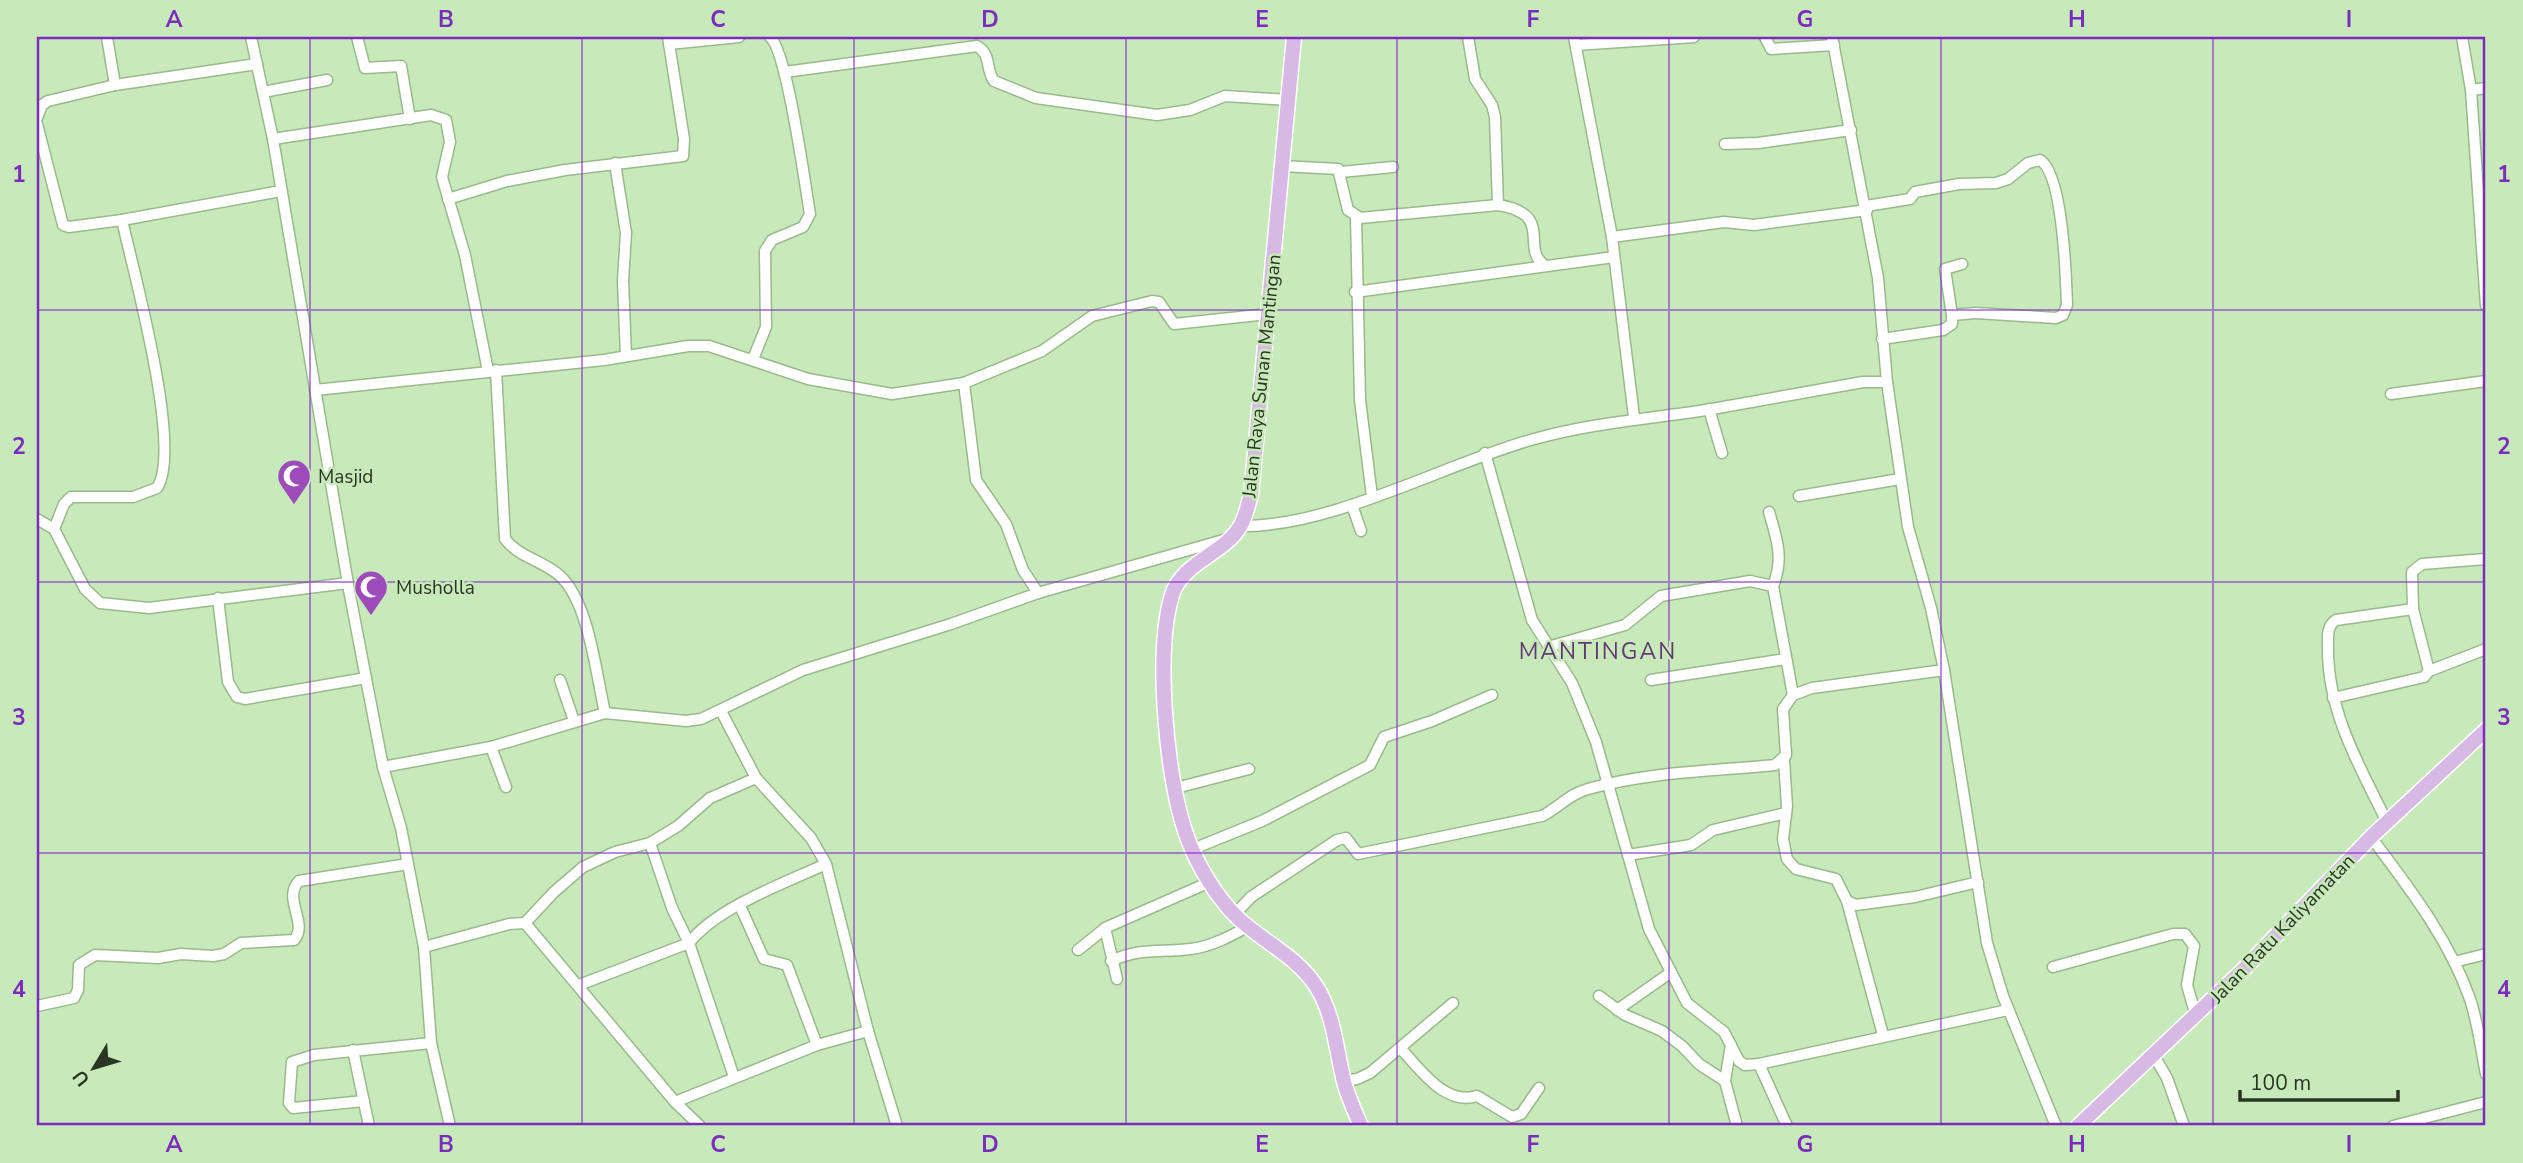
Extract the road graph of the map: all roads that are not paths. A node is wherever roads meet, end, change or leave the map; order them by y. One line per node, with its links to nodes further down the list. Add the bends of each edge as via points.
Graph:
1 (107, 37): 17 (street)
2 (251, 37): 14 (street)
3 (357, 37): 23 (street, via 365,68 401,66)
4 (739, 37): 11 (street)
5 (770, 37): 15 (street)
6 (1294, 37): 21 (main road, Jalan Raya Sunan Mantingan)
7 (1468, 37): 35 (street, via 1475,79 1495,117)
8 (1694, 37): 12 (street)
9 (1765, 37): 13 (street, via 1771,50)
10 (2462, 37): 19 (street)
11 (668, 40): 28 (street, via 684,139 682,156)
12 (1575, 41): 39 (street)
13 (1833, 41): 25 (street)
14 (257, 64): 17 (street); 20 (street)
15 (785, 72): 21 (street, via 977,46 988,57 994,81 1036,98 1157,115 1190,110 1225,96); 49 (street, via 810,214 803,227 772,240 765,251 766,327)
16 (327, 80): 20 (street)
17 (115, 85): 22 (street, via 48,101)
18 (2486, 88): 19 (street)
19 (2471, 90): 33 (street)
20 (263, 92): 26 (street)
21 (1288, 100): 29 (main road, Jalan Raya Sunan Mantingan)
22 (37, 118)
23 (410, 119): 26 (street); 34 (street, via 430,115 446,120 450,142 441,170)
24 (37, 124): 38 (street, via 63,225)
25 (1851, 130): 27 (street); 36 (street)
26 (272, 139): 32 (street)
27 (1726, 144)
28 (615, 163): 34 (street, via 507,181); 48 (street, via 626,233)
29 (1282, 166): 31 (street, via 1335,167); 45 (main road, Jalan Raya Sunan Mantingan)
30 (1393, 167): 31 (street)
31 (1341, 172): 37 (street, via 1346,204)
32 (281, 191): 38 (street); 54 (street)
33 (2483, 191): 44 (street)
34 (449, 199): 50 (street)
35 (1498, 205): 37 (street); 42 (street, via 1520,210 1530,220)
36 (1866, 208): 39 (street, via 1754,225 1724,222); 46 (street, via 1910,199 1915,192 1996,183 2033,161 2046,164 2060,221 2065,312 2056,318); 47 (street)
37 (1356, 216): 43 (street)
38 (122, 220): 67 (street, via 163,399 164,469 157,488 143,495 71,497)
39 (1612, 237): 40 (street)
40 (1614, 257): 42 (street); 57 (street)
41 (1962, 264): 46 (street, via 1945,269)
42 (1544, 265): 43 (street)
43 (1355, 292): 62 (street, via 1361,414)
44 (2486, 306)
45 (1268, 314): 53 (street, via 1174,324 1152,300 1092,316 1042,351); 66 (main road, Jalan Raya Sunan Mantingan, via 1251,495)
46 (1951, 315): 47 (street, via 1952,324 1942,330)
47 (1882, 339): 52 (street)
48 (626, 356): 49 (street, via 709,346); 50 (street)
49 (753, 359): 53 (street, via 808,379 892,394)
50 (492, 371): 54 (street); 88 (street, via 505,539 560,576 571,590 587,634)
51 (2486, 381): 55 (street)
52 (1887, 382): 56 (street, via 1863,382); 60 (street)
53 (964, 383): 73 (street, via 976,480 1006,524 1023,570)
54 (315, 390): 71 (street)
55 (2391, 394)
56 (1709, 409): 57 (street); 59 (street)
57 (1634, 417): 58 (street)
58 (1485, 453): 62 (street); 76 (street, via 1529,609)
59 (1722, 453)
60 (1900, 479): 61 (street); 79 (street)
61 (1799, 496)
62 (1372, 497): 63 (street)
63 (1352, 505): 66 (street, via 1264,526); 68 (street)
64 (1769, 512): 72 (street, via 1780,551 1780,569)
65 (37, 519): 67 (street)
66 (1241, 526): 69 (main road, Jalan Raya Sunan Mantingan)
67 (54, 529): 74 (street, via 85,589 100,603 149,608)
68 (1361, 531)
69 (1230, 538): 73 (street); 98 (main road, Jalan Raya Sunan Mantingan, via 1181,577 1164,624 1165,695)
70 (2486, 559): 75 (street, via 2416,567 2411,581)
71 (348, 583): 74 (street); 81 (street)
72 (1773, 586): 76 (street, via 1750,581 1661,596 1625,625); 78 (street)
73 (1038, 593): 87 (street, via 803,670)
74 (218, 598): 81 (street, via 228,682 237,697)
75 (2413, 608): 80 (street); 86 (street, via 2332,623 2328,660)
76 (1548, 647): 96 (street, via 1572,683)
77 (2486, 649): 80 (street)
78 (1786, 659): 83 (street); 85 (street)
79 (1944, 670): 85 (street, via 1812,688); 108 (street)
80 (2429, 671): 86 (street, via 2420,678)
81 (366, 678): 93 (street)
82 (559, 680): 89 (street)
83 (1651, 680)
84 (1492, 695): 103 (street, via 1384,737 1370,765 1262,821)
85 (1793, 695): 92 (street, via 1783,709)
86 (2333, 698): 100 (street, via 2346,737)
87 (721, 711): 88 (street, via 685,721); 95 (street)
88 (605, 713): 89 (street)
89 (574, 721): 91 (street)
90 (2486, 730): 100 (main road, Jalan Ratu Kaliyamatan)
91 (491, 747): 93 (street); 97 (street)
92 (1784, 760): 96 (street, via 1775,765); 99 (street)
93 (383, 767): 105 (street)
94 (1249, 769): 98 (street)
95 (756, 778): 102 (street, via 710,798); 106 (street, via 811,838)
96 (1609, 785): 104 (street); 111 (street, via 1568,797 1542,816 1458,834 1358,854 1346,838 1337,840 1251,897)
97 (506, 787)
98 (1176, 788): 103 (main road, Jalan Raya Sunan Mantingan)
99 (1786, 813): 104 (street, via 1713,830 1691,845); 109 (street, via 1783,839 1787,859 1796,869 1836,880)
100 (2387, 822): 101 (main road, Jalan Ratu Kaliyamatan)
101 (2371, 837): 120 (street, via 2420,904); 130 (main road, Jalan Ratu Kaliyamatan)
102 (650, 843): 112 (street, via 583,867); 115 (street, via 672,908)
103 (1193, 849): 107 (main road, Jalan Raya Sunan Mantingan)
104 (1628, 855): 122 (street, via 1642,909)
105 (408, 864): 116 (street); 127 (street, via 299,881 292,896 299,928 294,940 241,943 213,956 95,955 79,965 74,998)
106 (826, 864): 110 (street); 131 (street)
107 (1210, 882): 111 (main road, Jalan Raya Sunan Mantingan); 114 (street)
108 (1978, 882): 109 (street, via 1896,901 1856,905); 129 (street, via 1987,943)
109 (1847, 901): 132 (street)
110 (740, 906): 115 (street, via 699,930); 134 (street, via 764,958 787,965)
111 (1235, 914): 113 (main road, Jalan Raya Sunan Mantingan)
112 (525, 923): 116 (street); 124 (street)
113 (1247, 927): 119 (street, via 1206,946 1141,950); 143 (main road, Jalan Raya Sunan Mantingan, via 1291,958 1315,984 1327,1005)
114 (1103, 930): 117 (street); 119 (street)
115 (690, 943): 124 (street); 141 (street)
116 (424, 947): 133 (street)
117 (1078, 950)
118 (2486, 954): 120 (street)
119 (1111, 961): 123 (street)
120 (2454, 962): 140 (street, via 2470,1002)
121 (2053, 967): 130 (street, via 2185,934 2194,946 2187,985)
122 (1670, 973): 128 (street); 135 (street, via 1687,1003 1720,1027)
123 (1118, 979)
124 (579, 985): 146 (street)
125 (1599, 996): 128 (street)
126 (1453, 1003): 136 (street)
127 (37, 1006)
128 (1617, 1010): 142 (street, via 1662,1031)
129 (2008, 1010): 132 (street); 155 (street)
130 (2196, 1016): 138 (main road, Jalan Ratu Kaliyamatan)
131 (868, 1031): 134 (street); 151 (street)
132 (1882, 1035): 139 (street)
133 (430, 1043): 137 (street); 149 (street)
134 (817, 1045): 141 (street)
135 (1731, 1045): 139 (street, via 1745,1065); 142 (street)
136 (1401, 1049): 143 (street, via 1365,1076); 144 (street, via 1452,1096 1466,1100 1476,1096 1512,1116 1521,1114)
137 (353, 1050): 145 (street); 145 (street, via 293,1059 289,1103 301,1110)
138 (2153, 1054): 156 (main road, Jalan Ratu Kaliyamatan); 157 (street, via 2168,1078)
139 (1759, 1064): 154 (street)
140 (2486, 1074)
141 (734, 1077): 146 (street)
142 (1725, 1081): 153 (street)
143 (1345, 1083): 152 (main road, Jalan Raya Sunan Mantingan)
144 (1539, 1088)
145 (364, 1101): 148 (street)
146 (675, 1102): 150 (street)
147 (2486, 1102): 158 (street)
148 (369, 1126)
149 (450, 1126)
150 (700, 1126)
151 (897, 1126)
152 (1361, 1126)
153 (1737, 1126)
154 (1787, 1126)
155 (2056, 1126)
156 (2078, 1126)
157 (2184, 1126)
158 (2393, 1126)

